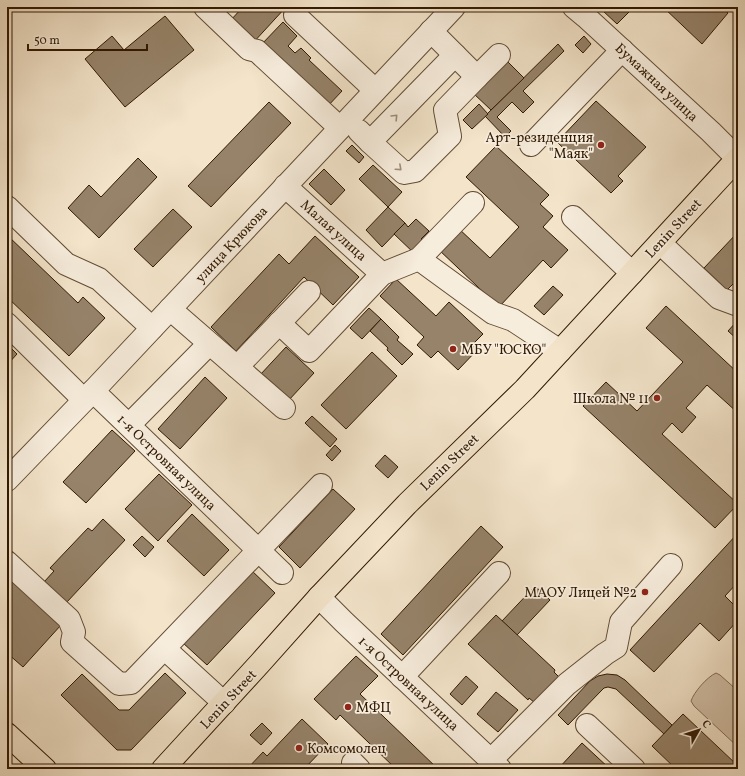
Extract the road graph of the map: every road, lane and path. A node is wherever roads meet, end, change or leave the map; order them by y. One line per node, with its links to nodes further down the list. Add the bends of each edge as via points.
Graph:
1 (205, 7): 11 (street, via 248,49 257,51)
2 (454, 7): 5 (street, улица Крюкова)
3 (574, 7): 6 (street, Бумажная улица)
4 (295, 15): 9 (street)
5 (431, 31): 8 (street); 9 (street, улица Крюкова)
6 (622, 50): 13 (street); 14 (street, Бумажная улица)
7 (499, 55): 8 (street)
8 (467, 66): 10 (street); 10 (street)
9 (375, 90): 11 (street, улица Крюкова)
10 (430, 103): 12 (street, one-way to 10); 12 (street, one-way to 10, via 404,173 415,171 450,136)
11 (344, 124): 12 (street); 15 (street, улица Крюкова)
12 (370, 142)
13 (531, 145)
14 (738, 158): 19 (main road, Lenin Street)
15 (285, 186): 22 (street, Малая улица); 25 (street, улица Крюкова)
16 (473, 203): 20 (street)
17 (7, 207): 28 (street, via 66,264 99,279)
18 (573, 217): 21 (street)
19 (660, 243): 21 (main road, Lenin Street); 24 (street, via 719,298)
20 (419, 259): 22 (street); 30 (street, via 493,313 512,320)
21 (632, 273): 30 (main road, Lenin Street)
22 (382, 274): 26 (street, via 309,351)
23 (309, 292): 26 (street)
24 (738, 305)
25 (170, 309): 28 (street, улица Крюкова); 31 (street)
26 (279, 323): 31 (street)
27 (7, 324): 32 (street, 1-я Островная улица)
28 (152, 328): 32 (street, улица Крюкова)
29 (203, 350): 34 (street)
30 (560, 351): 42 (main road, Lenin Street, via 525,389 407,504)
31 (237, 367): 33 (street)
32 (89, 395): 34 (street, 1-я Островная улица); 35 (street, улица Крюкова)
33 (284, 408)
34 (129, 425): 37 (street, 1-я Островная улица)
35 (7, 480)
36 (321, 485): 37 (street)
37 (259, 550): 40 (street, 1-я Островная улица); 43 (street)
38 (7, 562): 43 (street, via 69,619 74,632 72,642 119,684 131,683)
39 (671, 565): 48 (street, via 621,622 616,646 567,684)
40 (282, 573)
41 (499, 573): 44 (street)
42 (319, 597): 44 (street, 1-я Островная улица); 45 (main road, Lenin Street)
43 (165, 649): 45 (street)
44 (402, 677): 48 (street, 1-я Островная улица)
45 (224, 703): 50 (main road, Lenin Street)
46 (587, 725): 51 (street)
47 (7, 734): 49 (main road)
48 (496, 765)
49 (45, 769)
50 (163, 769)
51 (634, 769)

